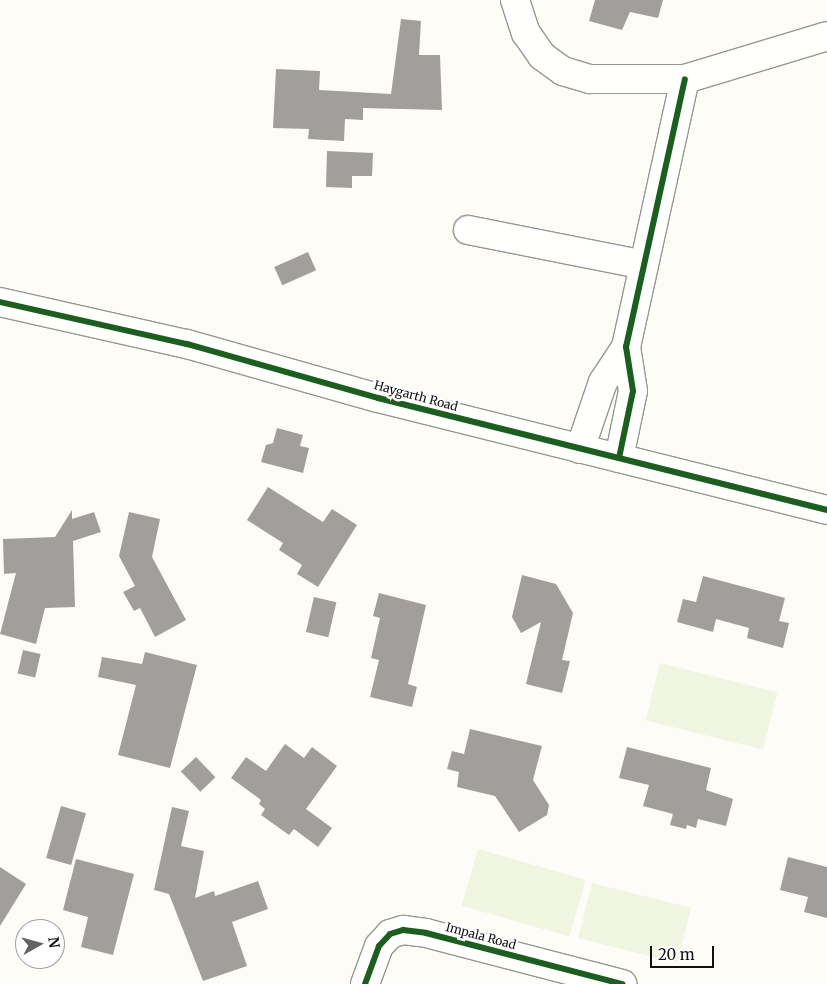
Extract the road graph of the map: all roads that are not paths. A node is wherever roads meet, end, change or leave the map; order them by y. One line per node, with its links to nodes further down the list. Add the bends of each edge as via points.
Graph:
1 (514, 0): 3 (street, via 533,45 563,71 590,79)
2 (827, 36): 3 (street)
3 (685, 79): 5 (street)
4 (468, 230): 5 (street)
5 (644, 265): 7 (street)
6 (0, 302): 8 (street, Haygarth Road, via 187,344)
7 (626, 346): 8 (street, via 603,382); 9 (street, via 633,391)
8 (580, 450): 9 (street, Haygarth Road)
9 (619, 458): 10 (street, Haygarth Road)
10 (827, 510)
11 (365, 984): 12 (street, Impala Road, via 379,946 390,934 404,930)
12 (622, 984)

